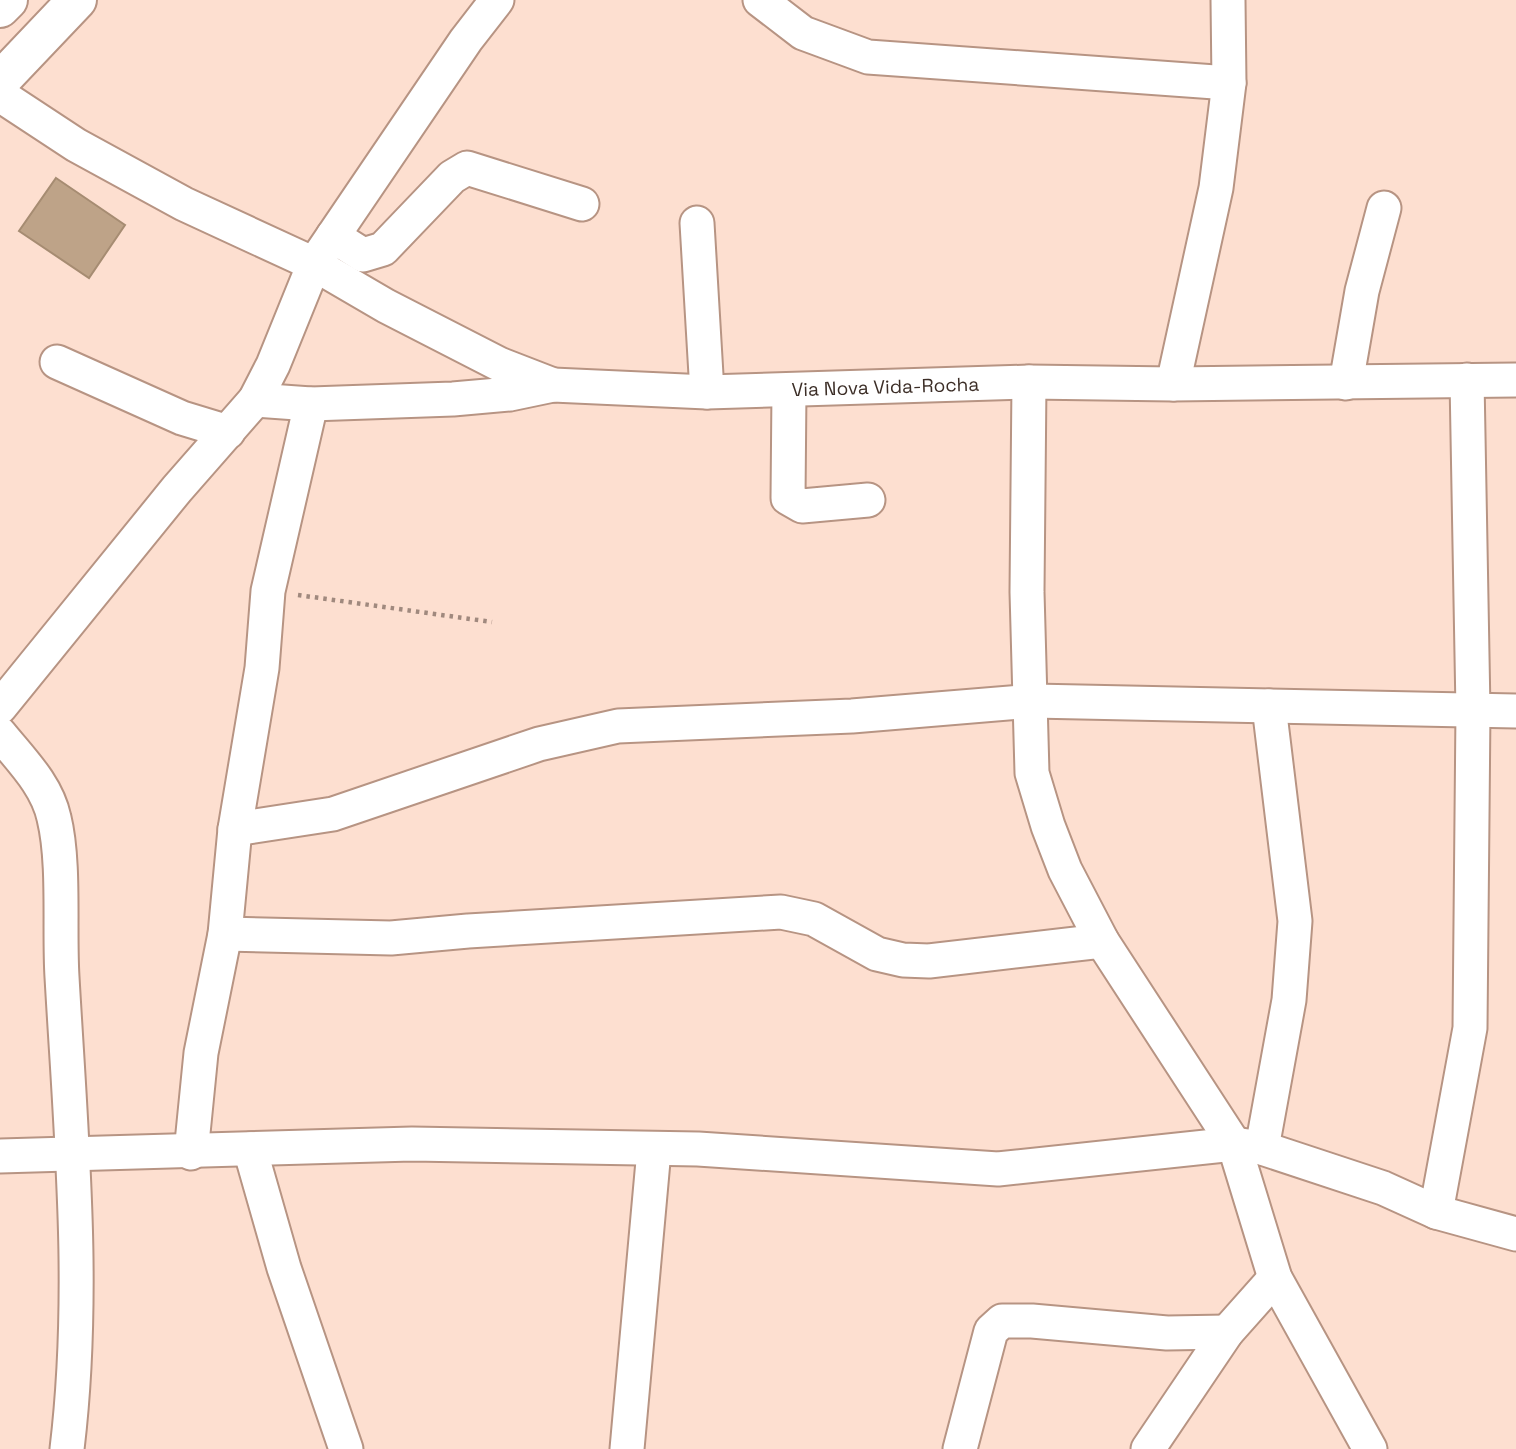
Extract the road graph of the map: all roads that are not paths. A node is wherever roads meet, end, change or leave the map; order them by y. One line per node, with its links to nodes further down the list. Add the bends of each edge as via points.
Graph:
1 (8, 0): 6 (highway)
2 (77, 0): 7 (highway)
3 (498, 0): 13 (street)
4 (760, 0): 8 (street, via 803,33 867,57)
5 (1228, 0): 8 (street)
6 (0, 8)
7 (0, 81)
8 (1229, 83): 20 (street, via 1216,188)
9 (0, 95): 14 (street, via 76,145 184,204)
10 (582, 204): 13 (street, via 467,167 383,249 363,255)
11 (1384, 208): 19 (street, via 1362,291)
12 (697, 222): 23 (street)
13 (333, 236): 14 (street)
14 (314, 264): 21 (street, via 444,337); 24 (street)
15 (57, 362): 26 (street, via 182,418)
16 (1467, 380): 17 (street, Via Nova Vida-Rocha); 19 (street, Via Nova Vida-Rocha); 31 (street)
17 (1516, 380)
18 (1029, 382): 20 (street, Via Nova Vida-Rocha); 22 (street, Via Nova Vida-Rocha); 29 (street, via 1027,592)
19 (1346, 383): 20 (street, Via Nova Vida-Rocha)
20 (1173, 384)
21 (553, 385): 23 (street, Via Nova Vida-Rocha); 25 (street, Via Nova Vida-Rocha, via 453,399)
22 (789, 390): 23 (street, Via Nova Vida-Rocha); 27 (street, via 788,498 802,506)
23 (707, 392)
24 (255, 400): 25 (street, Via Nova Vida-Rocha); 26 (street)
25 (311, 404): 34 (street, via 268,591 262,668)
26 (228, 432): 28 (street)
27 (869, 500)
28 (5, 689)
29 (1033, 701): 30 (street); 34 (street, via 852,716 618,726 539,744 333,814); 36 (street, via 1032,773 1065,870)
30 (1269, 706): 31 (street); 37 (street, via 1295,921 1289,1000)
31 (1473, 710): 32 (street); 43 (street, via 1470,1028)
32 (1516, 711)
33 (0, 734): 42 (street, via 36,777 54,817)
34 (235, 829): 35 (street)
35 (225, 934): 36 (street, via 391,938 780,912 814,919 877,954 902,960 929,961); 40 (street, via 204,1036)
36 (1102, 941): 37 (street)
37 (1248, 1146): 39 (street, via 998,1169); 43 (street, via 1383,1188); 45 (street)
38 (250, 1150): 39 (street, via 412,1144); 40 (street); 48 (street, via 284,1268)
39 (654, 1150): 49 (street)
40 (191, 1153): 42 (street)
41 (0, 1156): 42 (street)
42 (75, 1156): 47 (street, via 76,1344)
43 (1436, 1212): 44 (street)
44 (1516, 1234)
45 (1275, 1279): 46 (street); 52 (street)
46 (1227, 1332): 50 (street, via 1167,1333 1002,1321 991,1331); 51 (street)
47 (67, 1449)
48 (346, 1449)
49 (627, 1449)
50 (960, 1449)
51 (1148, 1449)
52 (1370, 1449)

